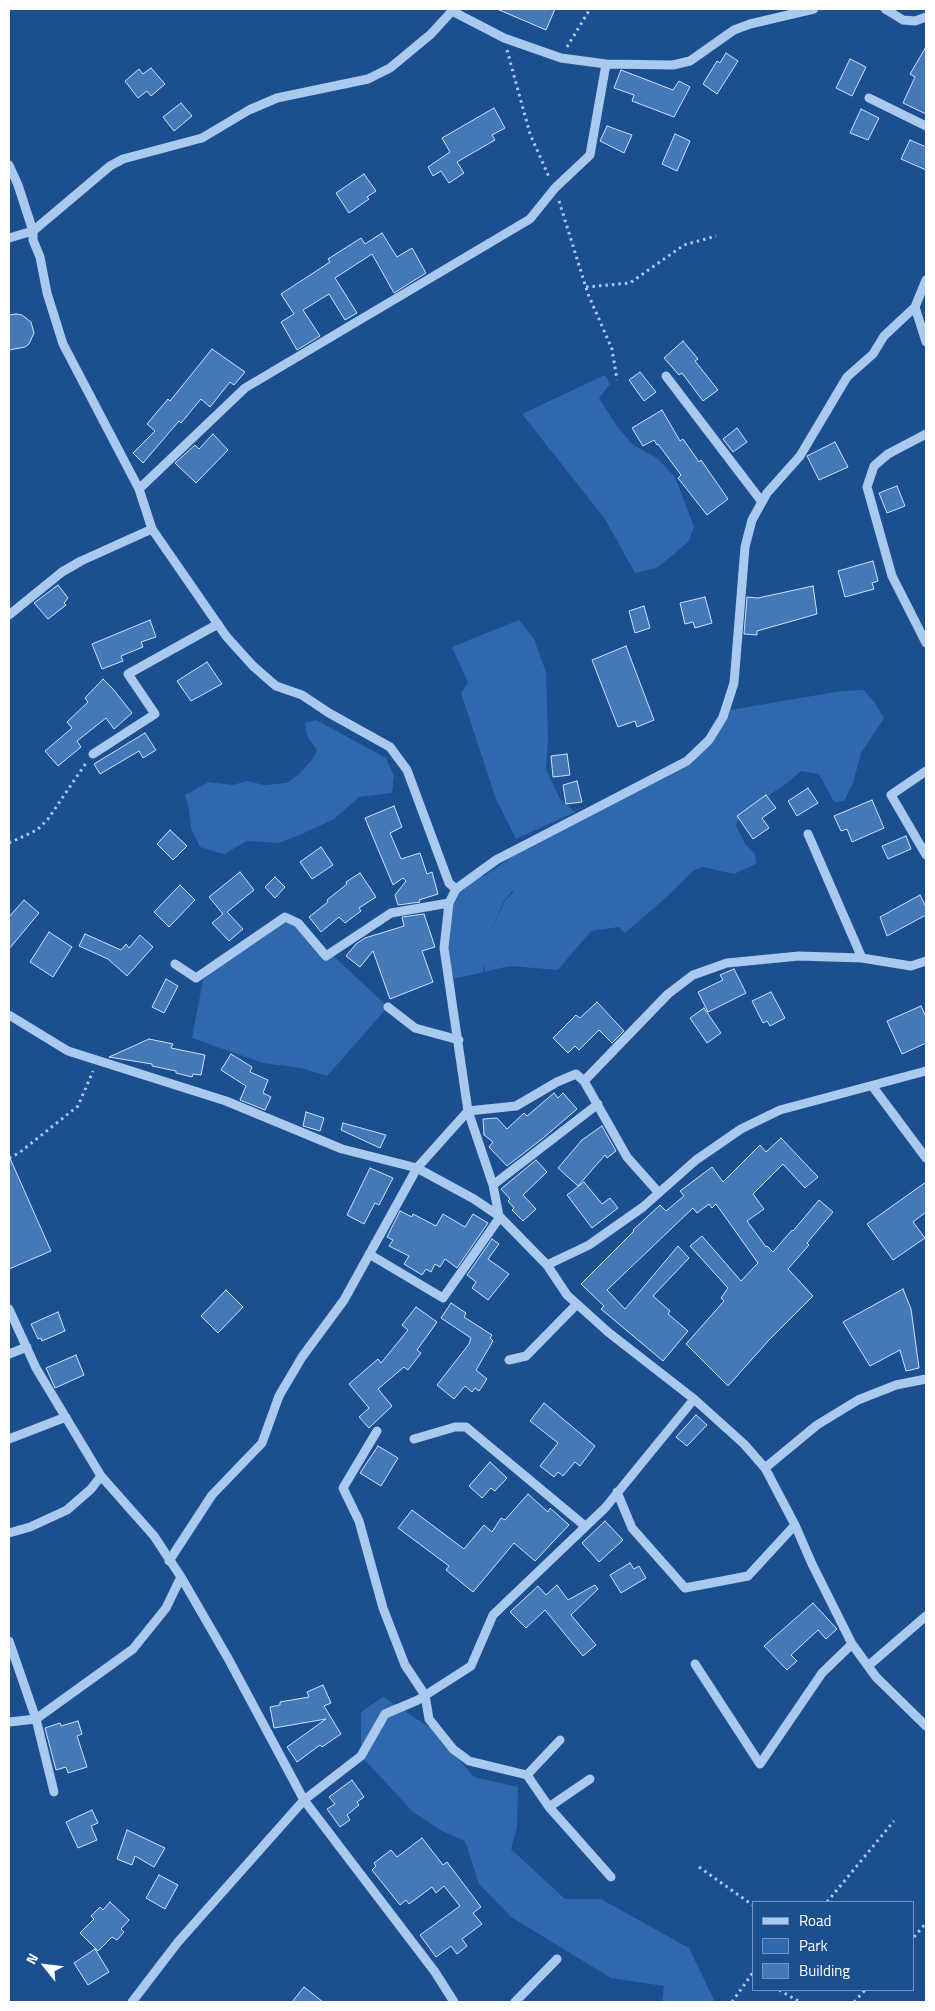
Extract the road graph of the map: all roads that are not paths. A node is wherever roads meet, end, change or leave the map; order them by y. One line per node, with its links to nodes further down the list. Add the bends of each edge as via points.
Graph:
1 (814, 9): 5 (street, via 734,30 690,61 673,65)
2 (885, 9): 4 (street, via 902,20 915,22)
3 (452, 10): 5 (street, via 504,38 561,58); 9 (street, via 431,34 390,68 368,79 277,98 249,110 202,138 123,159 110,166)
4 (926, 17)
5 (606, 64): 16 (street, via 590,155 555,188 530,220 244,388)
6 (868, 98): 7 (street)
7 (926, 126)
8 (9, 165): 9 (street)
9 (33, 231): 10 (street); 16 (street, via 47,294 63,344)
10 (9, 238)
11 (926, 280): 12 (street)
12 (915, 307): 13 (street); 17 (street, via 847,378 800,456 766,493)
13 (926, 342)
14 (666, 376): 17 (street)
15 (926, 434): 21 (street, via 888,454 874,466 867,487 892,576)
16 (139, 489): 18 (street)
17 (762, 502): 26 (street, via 752,520 745,547 734,683 723,717 709,740 687,760 496,860)
18 (152, 529): 19 (street, via 62,572); 20 (street)
19 (9, 615)
20 (218, 624): 22 (street, via 128,674 156,714); 26 (street, via 253,666 276,686 302,695 390,747 407,770 449,883)
21 (926, 643)
22 (93, 754)
23 (926, 771): 25 (street, via 891,795)
24 (808, 834): 28 (street)
25 (926, 855)
26 (456, 889): 27 (street)
27 (448, 903): 30 (street, via 391,913 326,956 298,923 285,917 196,978); 33 (street, via 444,948)
28 (862, 958): 29 (street, via 911,966); 35 (street, via 799,956 727,963 693,975 668,994)
29 (926, 961)
30 (175, 964)
31 (388, 1007): 33 (street, via 414,1028)
32 (9, 1015): 40 (street, via 68,1051 226,1101 342,1149)
33 (459, 1040): 38 (street)
34 (926, 1071): 36 (street)
35 (584, 1081): 37 (street); 38 (street, via 576,1074 516,1106)
36 (873, 1087): 39 (street); 42 (street, via 780,1110 741,1129 696,1160)
37 (598, 1104): 41 (street); 42 (street, via 627,1157)
38 (468, 1112): 40 (street); 41 (street)
39 (926, 1158)
40 (417, 1168): 43 (street); 44 (street)
41 (493, 1185): 43 (street)
42 (659, 1193): 45 (street, via 589,1245)
43 (500, 1217): 44 (street, via 443,1298); 45 (street)
44 (369, 1254): 63 (street, via 344,1300 302,1357 279,1396 262,1443 212,1495)
45 (547, 1265): 46 (street)
46 (577, 1304): 50 (street, via 526,1356); 52 (street)
47 (9, 1309): 48 (street)
48 (26, 1347): 49 (street); 53 (street)
49 (9, 1354)
50 (509, 1360)
51 (926, 1379): 57 (street, via 896,1384 858,1400 817,1425)
52 (694, 1399): 57 (street, via 744,1444); 59 (street)
53 (66, 1417): 55 (street); 58 (street)
54 (377, 1431): 70 (street, via 343,1488 359,1521 383,1608 405,1665)
55 (9, 1439)
56 (414, 1440): 61 (street, via 455,1427 466,1427)
57 (765, 1468): 60 (street)
58 (101, 1476): 62 (street, via 67,1510); 63 (street, via 154,1536)
59 (617, 1492): 60 (street, via 632,1528 685,1588 748,1576); 61 (street)
60 (795, 1524): 67 (street)
61 (585, 1526): 70 (street, via 493,1615 471,1666)
62 (9, 1533)
63 (169, 1561): 64 (street)
64 (181, 1577): 71 (street, via 166,1608 133,1649); 78 (street)
65 (926, 1616): 69 (street)
66 (9, 1641): 71 (street)
67 (852, 1644): 68 (street, via 822,1673 760,1764); 69 (street)
68 (695, 1664)
69 (868, 1666): 73 (street)
70 (425, 1695): 75 (street, via 429,1719 469,1761); 78 (street, via 385,1714 360,1756)
71 (36, 1719): 72 (street); 77 (street)
72 (9, 1722)
73 (926, 1726)
74 (560, 1740): 75 (street)
75 (527, 1775): 79 (street)
76 (590, 1779): 79 (street)
77 (54, 1792)
78 (304, 1800): 82 (street, via 178,1942); 83 (street, via 435,1972)
79 (549, 1807): 80 (street)
80 (611, 1877)
81 (557, 1959): 84 (street)
82 (132, 2002)
83 (454, 2002)
84 (515, 2002)

